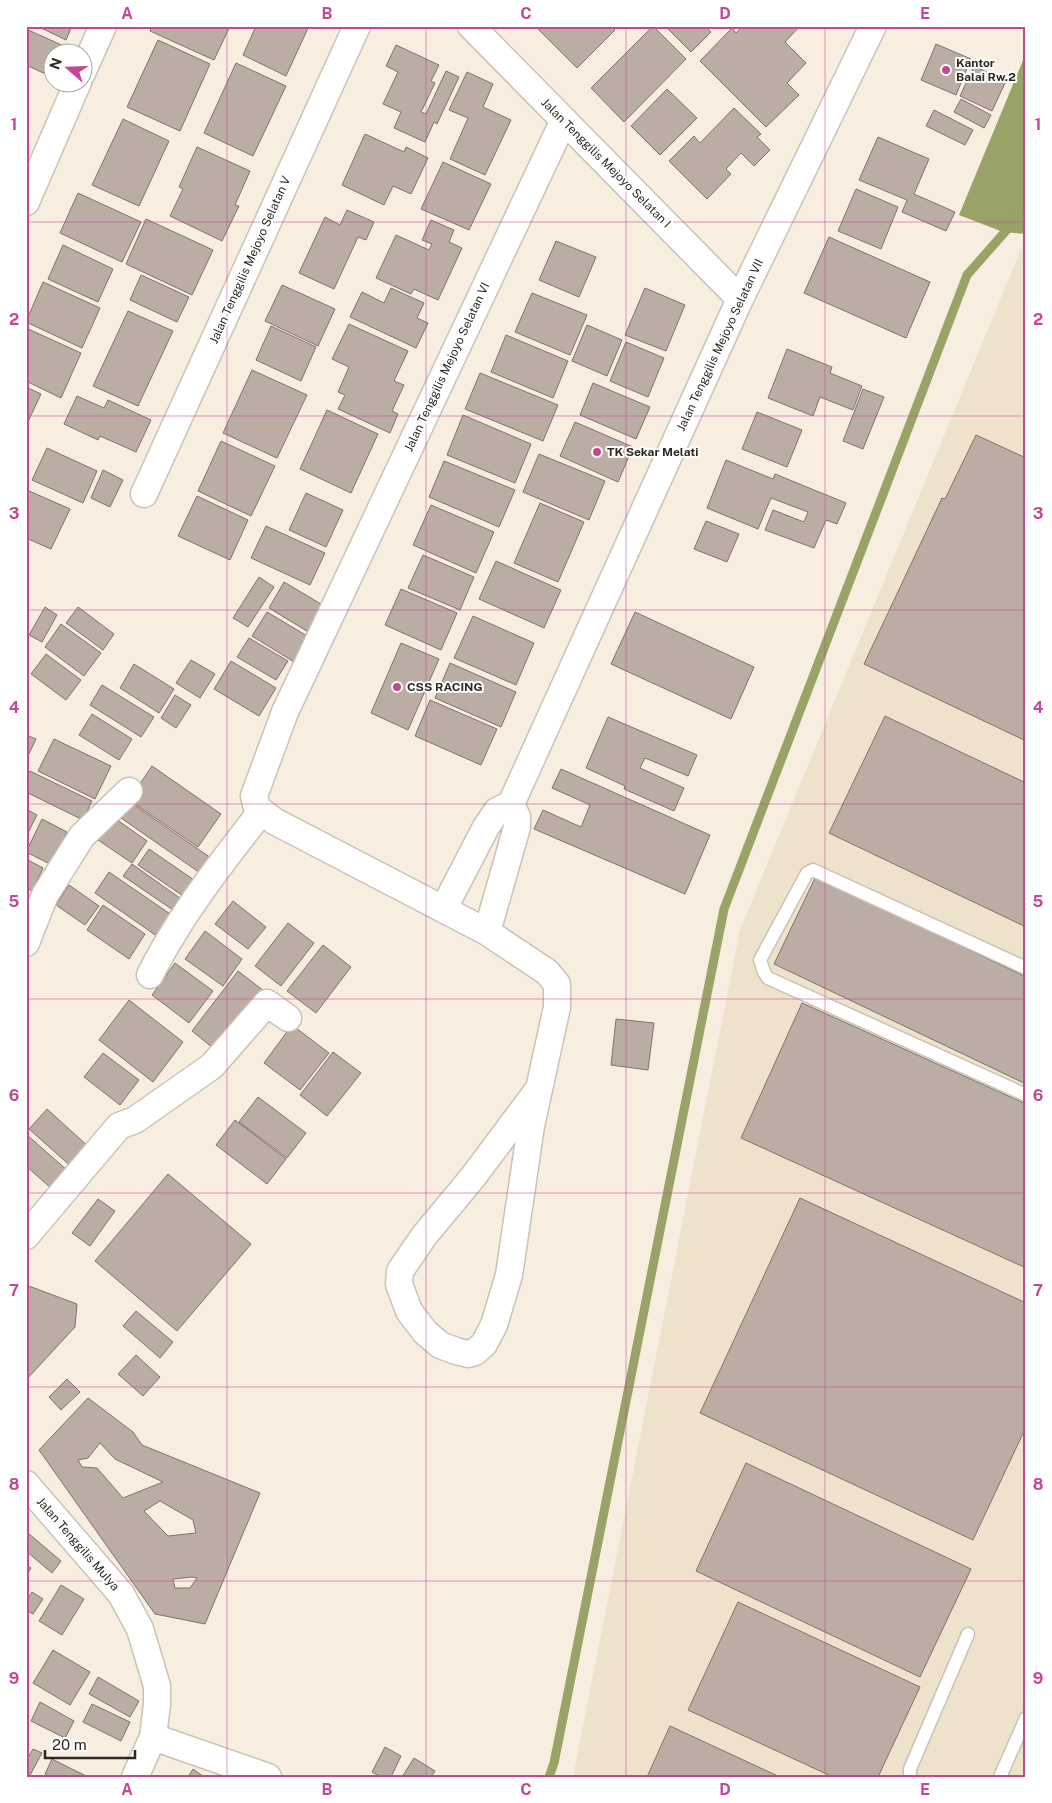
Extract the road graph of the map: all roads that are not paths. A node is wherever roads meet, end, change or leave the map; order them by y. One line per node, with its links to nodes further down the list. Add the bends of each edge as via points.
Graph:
1 (103, 26): 5 (street)
2 (357, 26): 10 (street, Jalan Tenggilis Mejoyo Selatan V)
3 (470, 26): 7 (street, Jalan Tenggilis Mejoyo Selatan I)
4 (873, 26): 9 (street, Jalan Tenggilis Mejoyo Selatan VII)
5 (92, 51)
6 (74, 92): 8 (street)
7 (564, 120): 9 (street, Jalan Tenggilis Mejoyo Selatan I); 13 (street, Jalan Tenggilis Mejoyo Selatan VI, via 285,712 255,790 255,801)
8 (26, 202)
9 (740, 299): 12 (street, Jalan Tenggilis Mejoyo Selatan VII)
10 (144, 494)
11 (129, 791): 16 (street, via 82,836 45,895)
12 (511, 804): 14 (street, Jalan Tenggilis Mejoyo Selatan VII, via 497,811 486,827); 15 (street, via 517,817 517,827)
13 (261, 812): 14 (street); 18 (street, via 202,892)
14 (444, 908): 15 (street)
15 (487, 932): 20 (street, via 547,972 557,984 557,1006)
16 (26, 943)
17 (1026, 968): 21 (lane, via 813,870 807,873 760,960 768,978)
18 (150, 975)
19 (288, 1018): 22 (street, via 267,1003 212,1066 135,1120 119,1126)
20 (538, 1090): 20 (street, via 509,1275 494,1325 484,1344 475,1352 456,1351 440,1345 409,1311 399,1284 400,1271)
21 (1026, 1095)
22 (26, 1236)
23 (26, 1484): 26 (street, Jalan Tenggilis Mulya, via 121,1594 140,1629 157,1686)
24 (968, 1634): 29 (lane, via 910,1769)
25 (1026, 1718): 30 (lane)
26 (153, 1737): 27 (street, Jalan Tenggilis Mulya); 28 (street)
27 (135, 1777)
28 (268, 1777)
29 (910, 1777)
30 (1000, 1777)

